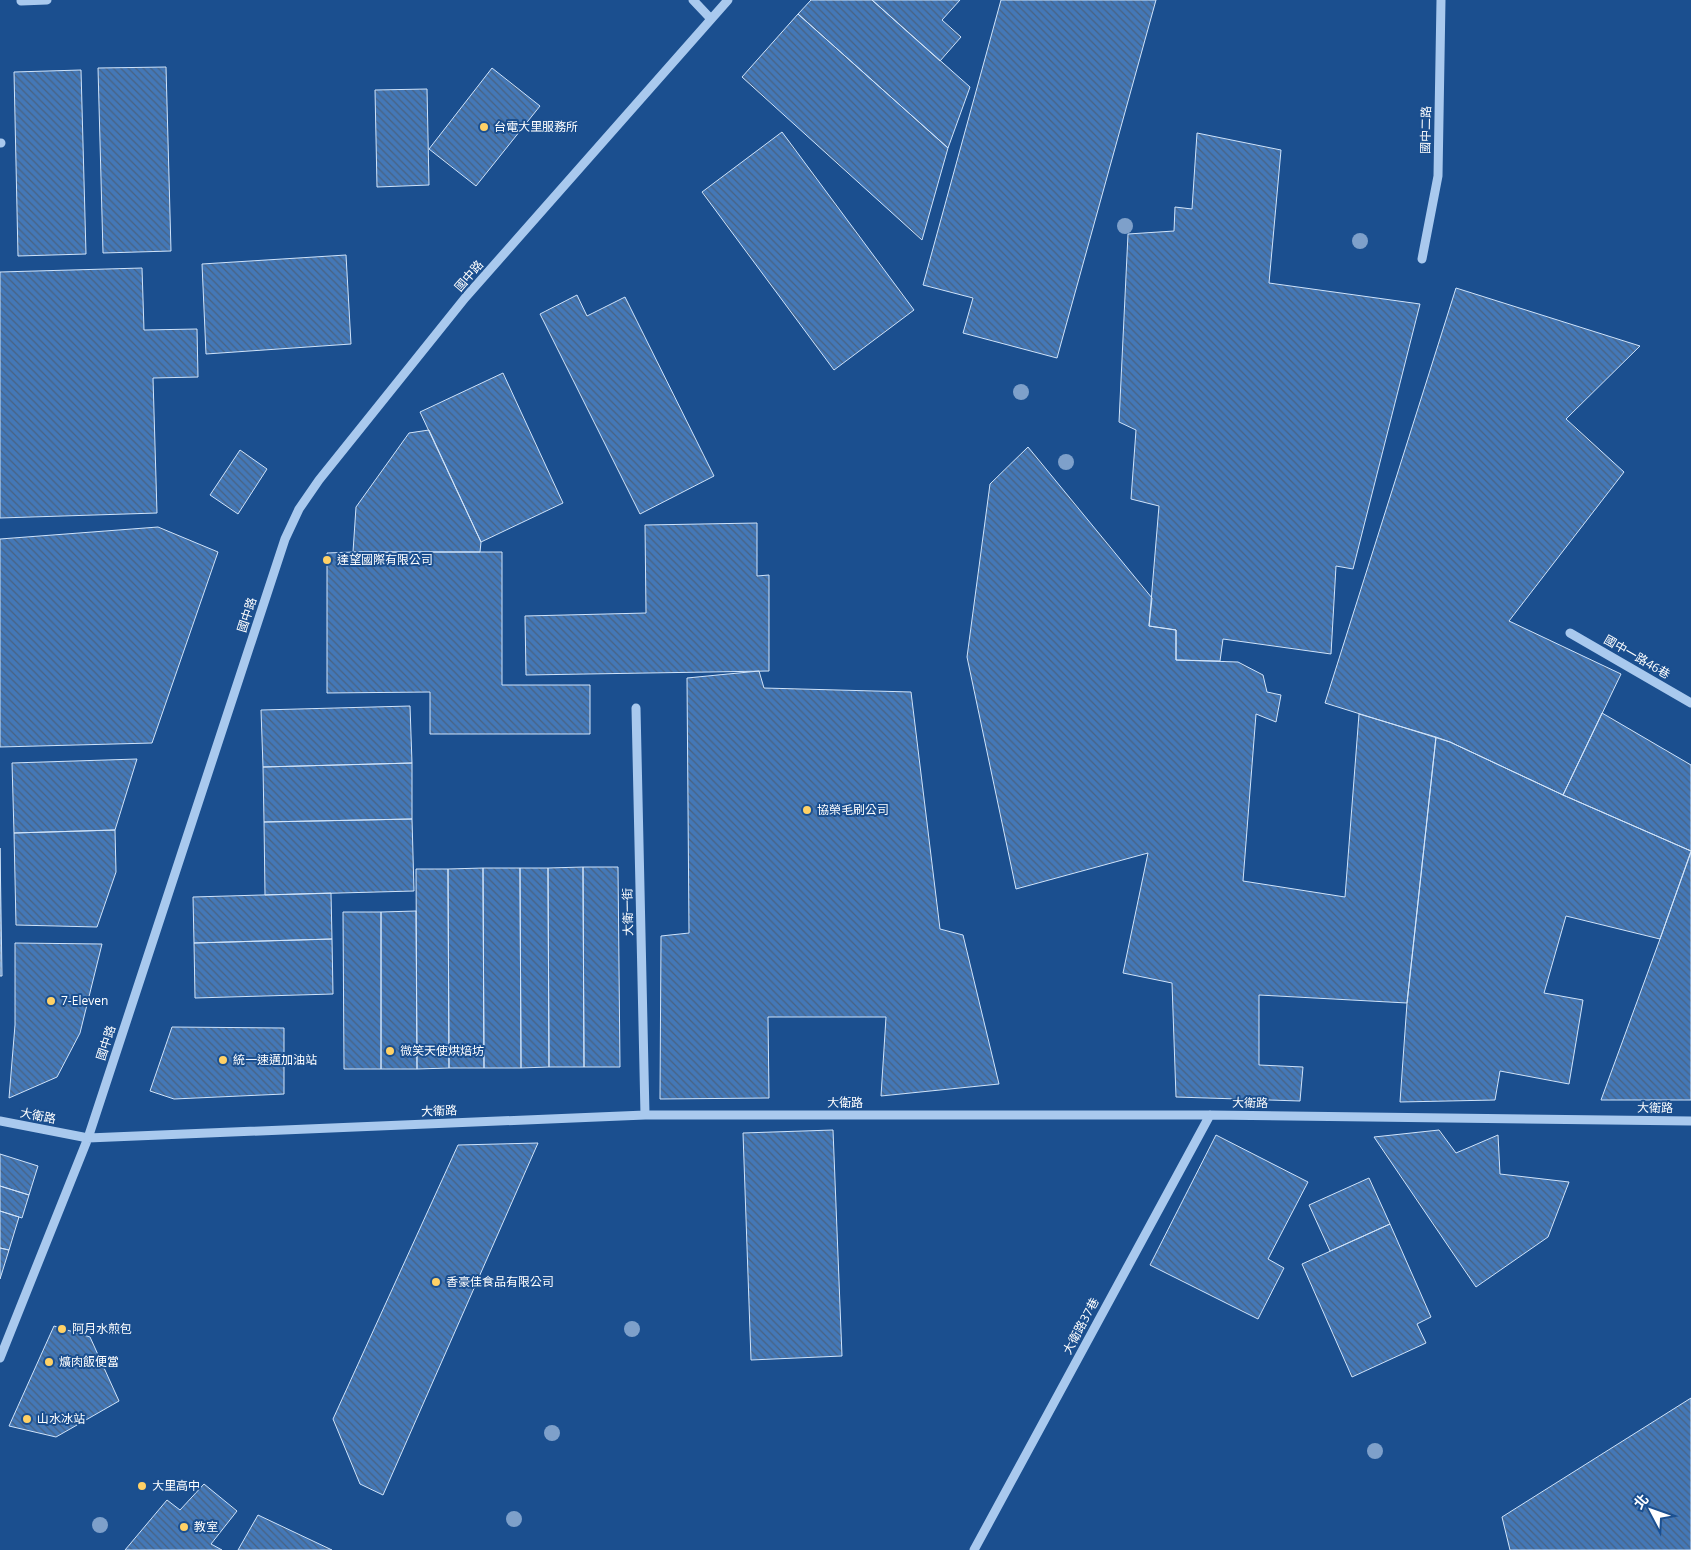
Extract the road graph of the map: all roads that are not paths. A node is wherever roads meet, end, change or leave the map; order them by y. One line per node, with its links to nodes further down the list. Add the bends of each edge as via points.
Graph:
1 (46, 0): 5 (street)
2 (693, 0): 6 (street)
3 (728, 0): 6 (street, 國中路)
4 (1441, 0): 7 (street, 國中二路, via 1438,176)
5 (21, 1)
6 (711, 18): 15 (street, 國中路, via 465,298 299,509 279,557)
7 (1422, 259)
8 (1570, 633): 9 (street, 國中一路46巷)
9 (1691, 703)
10 (636, 708): 12 (street, 大衛一街)
11 (1210, 1114): 12 (street, 大衛路); 14 (street, 大衛路); 18 (street, 大衛路37巷)
12 (645, 1115): 15 (street, 大衛路)
13 (0, 1121): 15 (street, 大衛路)
14 (1691, 1121)
15 (88, 1138): 16 (street, 國中路)
16 (3, 1341): 17 (street, 國中路)
17 (0, 1358)
18 (974, 1550)

